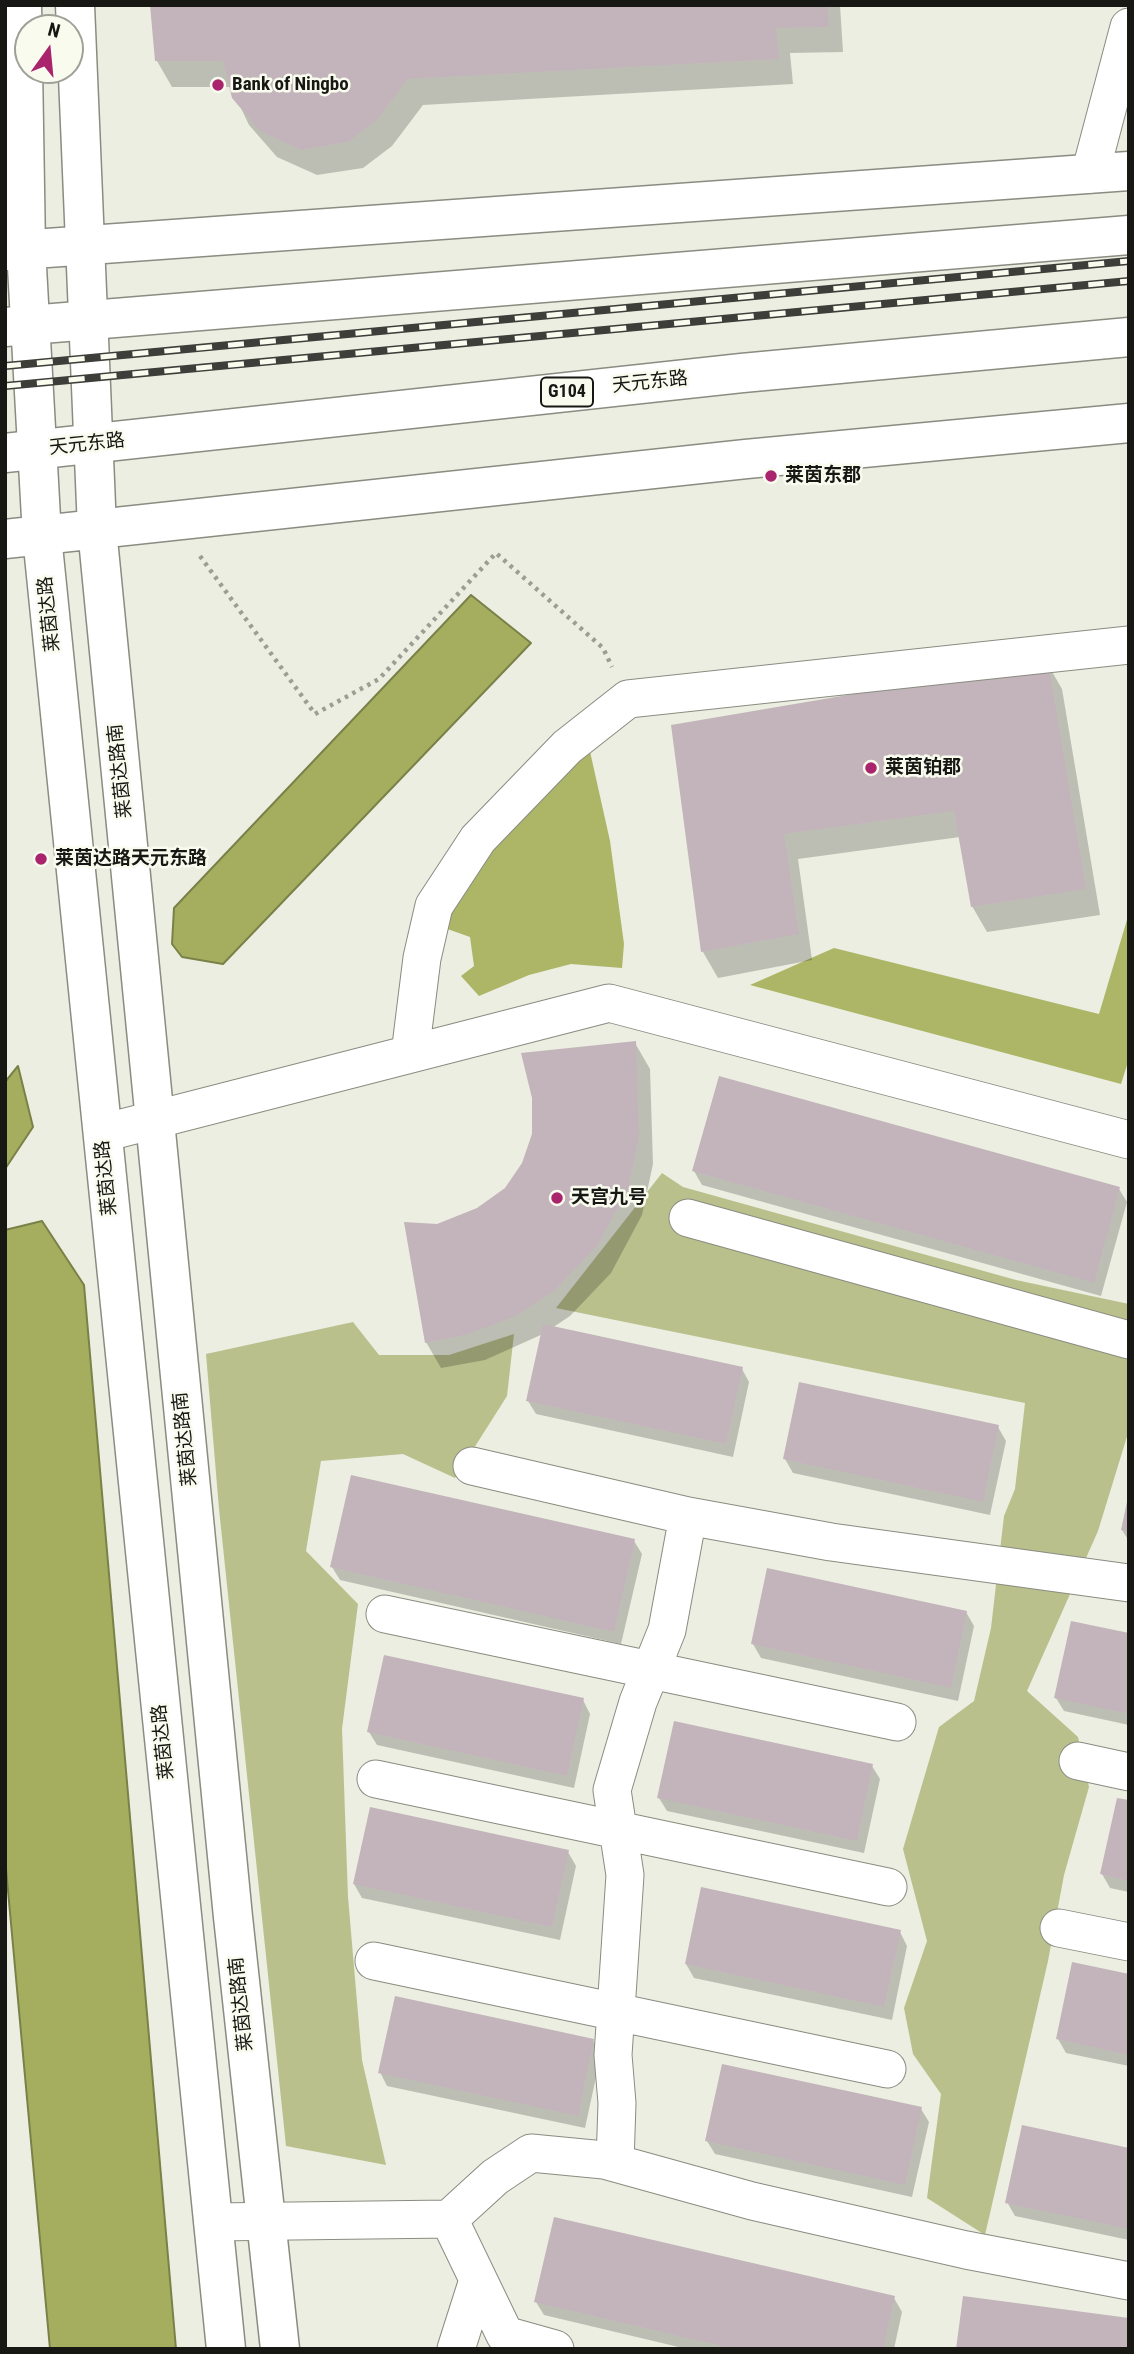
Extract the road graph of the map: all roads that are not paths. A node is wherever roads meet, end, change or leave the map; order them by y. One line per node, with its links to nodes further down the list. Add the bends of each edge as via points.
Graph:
1 (22, 5): 8 (main road, 莱茵达路)
2 (75, 5): 7 (main road, 莱茵达路南)
3 (1129, 27): 5 (street)
4 (1129, 171): 5 (main road)
5 (1090, 174): 7 (main road)
6 (1129, 235): 9 (main road)
7 (85, 245): 8 (main road); 9 (main road, 莱茵达路南)
8 (16, 250): 10 (main road, 莱茵达路)
9 (88, 320): 10 (main road); 13 (main road, 莱茵达路南)
10 (19, 326): 14 (main road, 莱茵达路)
11 (1129, 337): 13 (main road, 天元东路 / G104, via 742,373)
12 (1129, 423): 15 (main road, via 732,460)
13 (94, 444): 14 (main road, 天元东路 / G104); 15 (main road, 莱茵达路南)
14 (22, 452): 16 (main road, 莱茵达路)
15 (97, 530): 16 (main road); 19 (main road, 莱茵达路南)
16 (24, 537): 20 (main road, 莱茵达路)
17 (1129, 645): 18 (street, via 628,699 567,747 478,839 434,906 422,958)
18 (410, 1054): 19 (street); 21 (street, via 609,1003)
19 (155, 1119): 20 (street); 42 (main road, 莱茵达路南)
20 (103, 1133): 43 (main road, 莱茵达路)
21 (1129, 1140)
22 (688, 1218): 23 (street)
23 (1129, 1340)
24 (472, 1466): 25 (street)
25 (688, 1516): 26 (street, via 831,1542); 28 (street, via 667,1630)
26 (1129, 1583)
27 (385, 1614): 28 (street)
28 (651, 1670): 29 (street); 33 (street, via 612,1790)
29 (897, 1722)
30 (1078, 1761): 31 (street)
31 (1129, 1772)
32 (376, 1779): 33 (street)
33 (618, 1830): 34 (street); 38 (street, via 625,1875)
34 (888, 1887)
35 (1059, 1927): 36 (street)
36 (1129, 1942)
37 (374, 1961): 38 (street)
38 (616, 2011): 39 (street); 40 (street)
39 (887, 2069)
40 (615, 2164): 41 (street, via 531,2153 495,2177); 45 (street, via 913,2238)
41 (449, 2219): 42 (street); 44 (street)
42 (266, 2221): 43 (street); 47 (main road, 莱茵达路南)
43 (213, 2222): 46 (main road, 莱茵达路)
44 (478, 2280): 48 (street); 49 (street, via 505,2334)
45 (1129, 2281)
46 (226, 2349)
47 (280, 2349)
48 (456, 2349)
49 (555, 2349)

